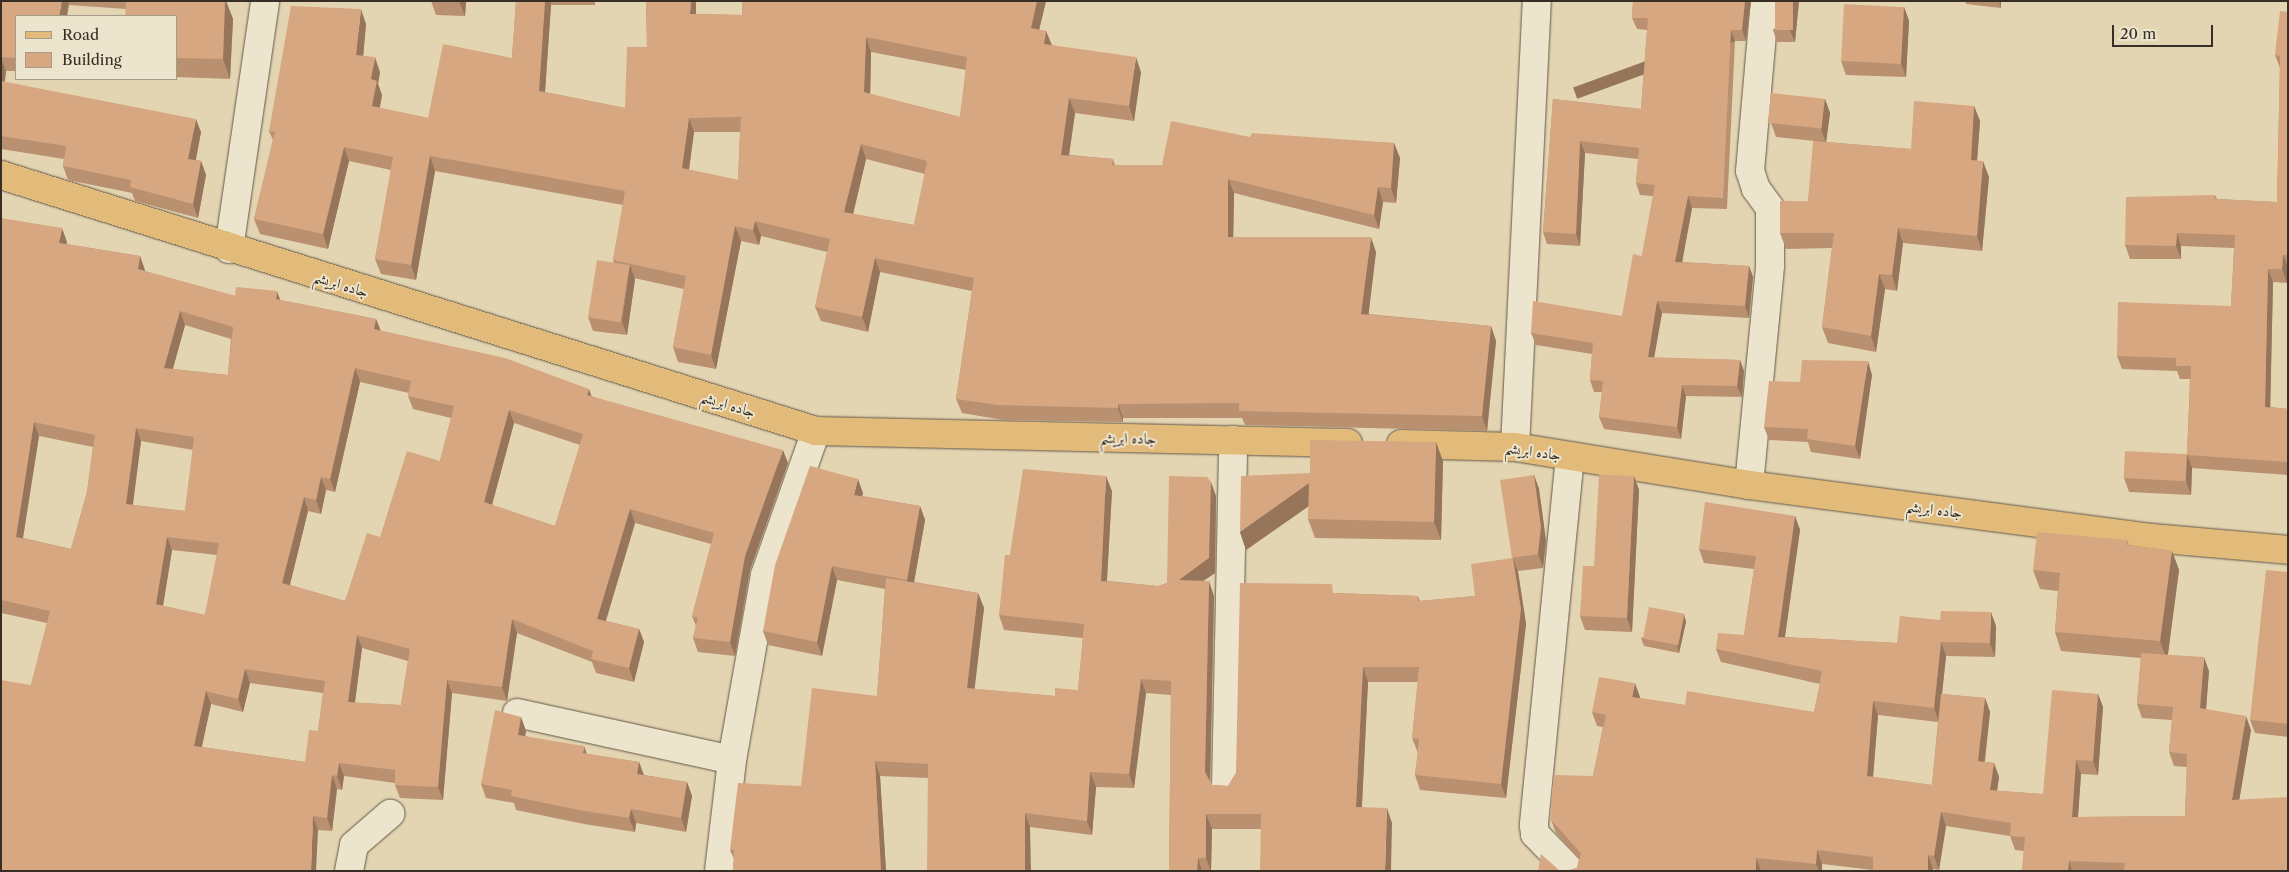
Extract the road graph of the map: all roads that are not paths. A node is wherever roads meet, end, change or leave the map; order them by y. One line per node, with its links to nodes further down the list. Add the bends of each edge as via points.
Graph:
1 (265, 1): 5 (street)
2 (1537, 1): 8 (street)
3 (1765, 1): 10 (street, via 1750,171 1756,189 1770,208 1770,265)
4 (1, 175): 5 (main road, جاده ابریشم)
5 (229, 249): 6 (main road, جاده ابریشم)
6 (816, 431): 7 (main road, جاده ابریشم); 13 (street, via 765,575)
7 (1233, 440): 8 (main road, جاده ابریشم); 14 (street)
8 (1514, 447): 9 (main road, جاده ابریشم)
9 (1570, 456): 10 (main road, جاده ابریشم); 18 (street, via 1534,825 1535,834)
10 (1749, 485): 11 (main road, جاده ابریشم, via 2152,538)
11 (2288, 550)
12 (517, 713): 13 (street)
13 (732, 760): 17 (street)
14 (1226, 787)
15 (390, 814): 16 (street, via 354,844)
16 (349, 871)
17 (719, 871)
18 (1571, 871)

